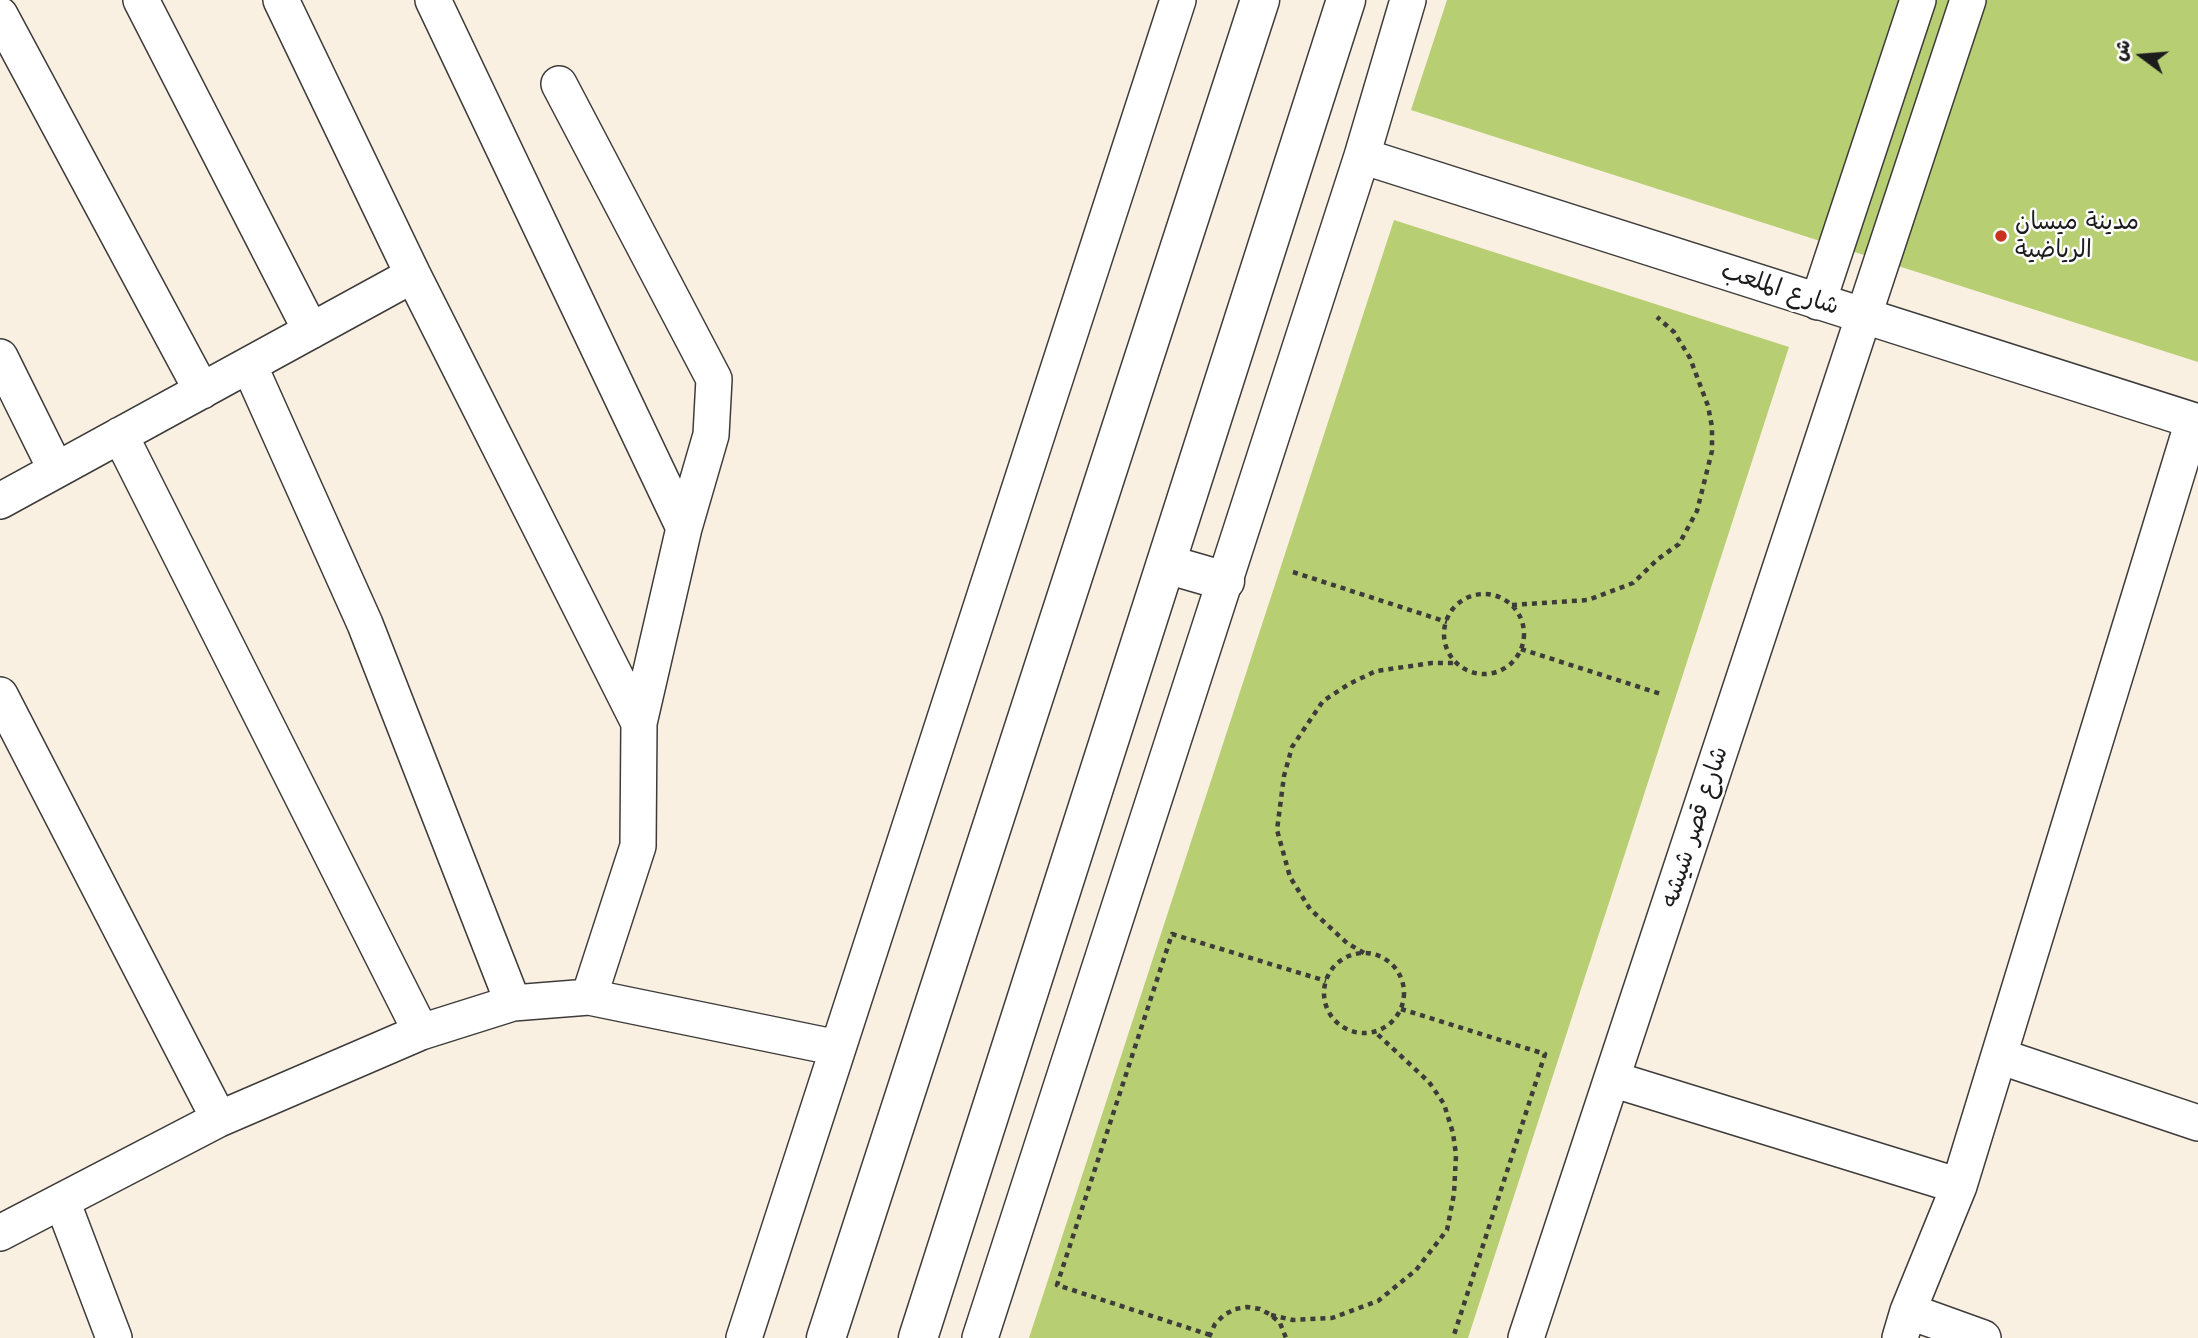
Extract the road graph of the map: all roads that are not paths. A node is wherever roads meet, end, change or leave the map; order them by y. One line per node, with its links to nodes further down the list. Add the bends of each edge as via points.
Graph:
1 (141, 0): 16 (street)
2 (281, 0): 13 (street)
3 (433, 0): 24 (street)
4 (1178, 0): 32 (street)
5 (1260, 0): 43 (main road)
6 (1346, 0): 25 (main road)
7 (1408, 0): 12 (street)
8 (1918, 0): 14 (street)
9 (1968, 0): 15 (street, شارع قصر شيشه)
10 (0, 15): 19 (street)
11 (559, 84): 24 (street, via 714,379 710,435)
12 (1362, 156): 14 (street, شارع الملعب); 26 (street)
13 (413, 275): 16 (street); 28 (street)
14 (1818, 302): 15 (street, شارع الملعب)
15 (1864, 316): 20 (street, شارع الملعب); 34 (street, شارع قصر شيشه)
16 (312, 331): 18 (street)
17 (0, 356): 22 (street)
18 (249, 365): 19 (street); 30 (street, via 365,624)
19 (202, 391): 21 (street)
20 (2196, 422): 33 (street)
21 (120, 435): 22 (street); 31 (street)
22 (56, 470): 23 (street)
23 (0, 501)
24 (684, 528): 28 (street)
25 (1166, 564): 26 (main road); 44 (main road)
26 (1225, 581): 45 (street)
27 (0, 695): 35 (street)
28 (639, 723): 29 (street, via 638,846)
29 (589, 998): 30 (street); 32 (street)
30 (513, 1003): 31 (street)
31 (421, 1032): 35 (street)
32 (838, 1048): 42 (street)
33 (1999, 1056): 36 (street); 37 (street)
34 (1612, 1079): 37 (street); 46 (street, شارع قصر شيشه)
35 (219, 1119): 38 (street)
36 (2198, 1123)
37 (1959, 1186): 40 (street)
38 (62, 1201): 39 (street); 41 (street)
39 (0, 1233)
40 (1904, 1324): 47 (street)
41 (114, 1338)
42 (744, 1338)
43 (826, 1338)
44 (918, 1338)
45 (979, 1338)
46 (1526, 1338)
47 (1983, 1338)

